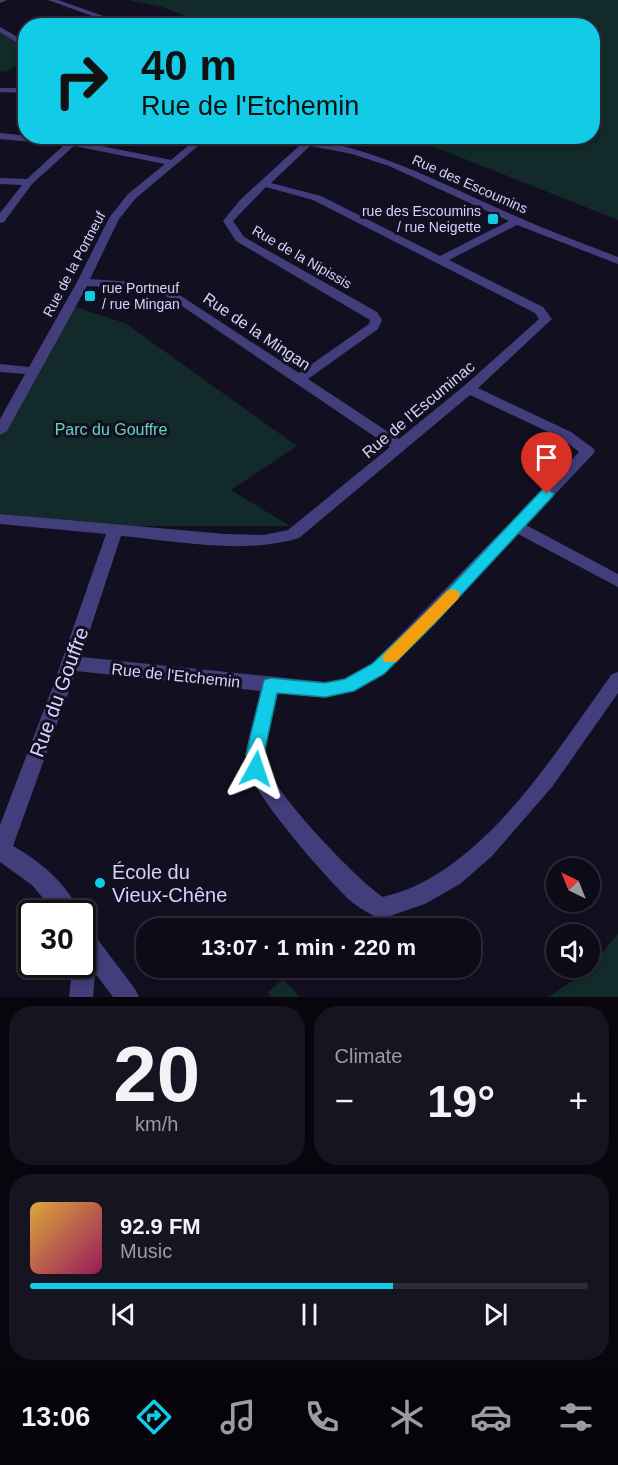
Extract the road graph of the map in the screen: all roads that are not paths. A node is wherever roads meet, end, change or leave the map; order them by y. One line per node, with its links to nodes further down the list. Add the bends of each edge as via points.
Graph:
1 (51, 0): 2 (street)
2 (105, 18)
3 (0, 29): 4 (street)
4 (18, 41)
5 (0, 90): 6 (street)
6 (18, 91)
7 (0, 136): 8 (street)
8 (18, 138)
9 (71, 144): 16 (street)
10 (77, 144): 14 (street)
11 (196, 144): 14 (street, Rue de la Portneuf)
12 (307, 144): 17 (street, Rue de la Nipissis)
13 (313, 144): 19 (street, Rue des Escoumins, via 393,164)
14 (172, 163): 22 (street, Rue de la Portneuf, via 132,196 114,218)
15 (0, 181): 16 (street)
16 (29, 182): 18 (street)
17 (265, 184): 20 (street, Rue de l'Escuminac, via 317,198); 25 (street, Rue de la Nipissis, via 228,221 232,230 240,239 376,320 374,326)
18 (0, 220)
19 (517, 221): 20 (street); 21 (street, Rue des Escoumins)
20 (440, 260): 26 (street, Rue de l'Escuminac, via 539,310 546,319)
21 (618, 261)
22 (83, 282): 24 (street, Rue de la Portneuf); 25 (street, Rue de la Mingan, via 148,285 174,296)
23 (0, 368): 24 (street)
24 (33, 371): 27 (street, Rue de la Portneuf)
25 (299, 379): 28 (street, Rue de la Mingan)
26 (469, 389): 28 (street, Rue de l'Escuminac); 30 (street, Rue de l'Etchemin, via 566,435 588,451)
27 (0, 431)
28 (399, 446): 31 (street, Rue de l'Escuminac, via 293,534 264,541)
29 (0, 519): 31 (street, Rue de l'Escuminac)
30 (515, 526): 32 (street); 35 (street, Rue de l'Etchemin, via 378,669 348,686 325,690)
31 (115, 531): 33 (street, Rue du Gouffre)
32 (618, 581)
33 (70, 663): 35 (street, Rue de l'Etchemin); 36 (street, Rue du Gouffre)
34 (618, 679): 35 (street, via 528,803 486,849 405,904 381,908 343,878 277,802 256,769 255,754)
35 (270, 685)
36 (0, 851): 37 (street, via 23,862 51,886)
37 (60, 900)
38 (96, 956): 41 (street)
39 (82, 978): 40 (street)
40 (81, 997)
41 (126, 997)

